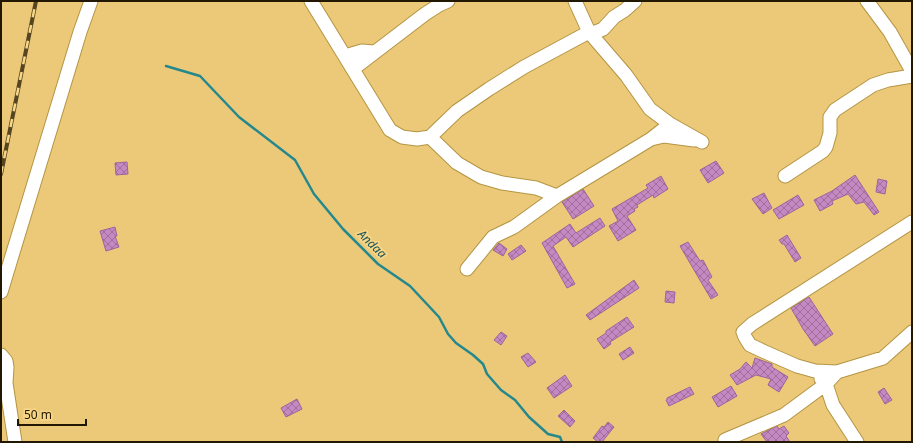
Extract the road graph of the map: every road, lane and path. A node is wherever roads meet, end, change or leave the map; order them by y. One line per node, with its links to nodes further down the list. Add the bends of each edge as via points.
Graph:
1 (91, 1): 20 (street)
2 (311, 1): 9 (street)
3 (448, 1): 8 (street, via 434,8)
4 (575, 1): 7 (street)
5 (635, 1): 7 (street, via 603,29)
6 (867, 1): 11 (street, via 890,32)
7 (589, 32): 13 (street, via 626,75 650,109); 14 (street, via 489,89 457,111)
8 (374, 52): 9 (street, via 362,51); 10 (street)
9 (346, 56): 10 (street)
10 (353, 69): 14 (street, via 390,130 402,138)
11 (912, 71)
12 (912, 76): 16 (street, via 873,85 841,106 830,117 830,133 823,151)
13 (670, 124): 15 (street); 15 (street, via 702,142 664,136)
14 (430, 137): 17 (street, via 457,163 481,177 536,188)
15 (651, 139): 17 (street)
16 (785, 176)
17 (557, 196): 19 (street, via 514,227 493,237)
18 (912, 222): 23 (street, via 743,332 750,344 790,363)
19 (467, 269)
20 (1, 292)
21 (912, 332): 24 (street, via 884,358)
22 (1, 355): 27 (street, via 6,361 6,383)
23 (815, 371): 24 (street); 25 (street)
24 (838, 372): 25 (street)
25 (826, 384): 26 (street, via 784,415); 28 (street, via 833,405)
26 (725, 440)
27 (15, 442)
28 (857, 442)

